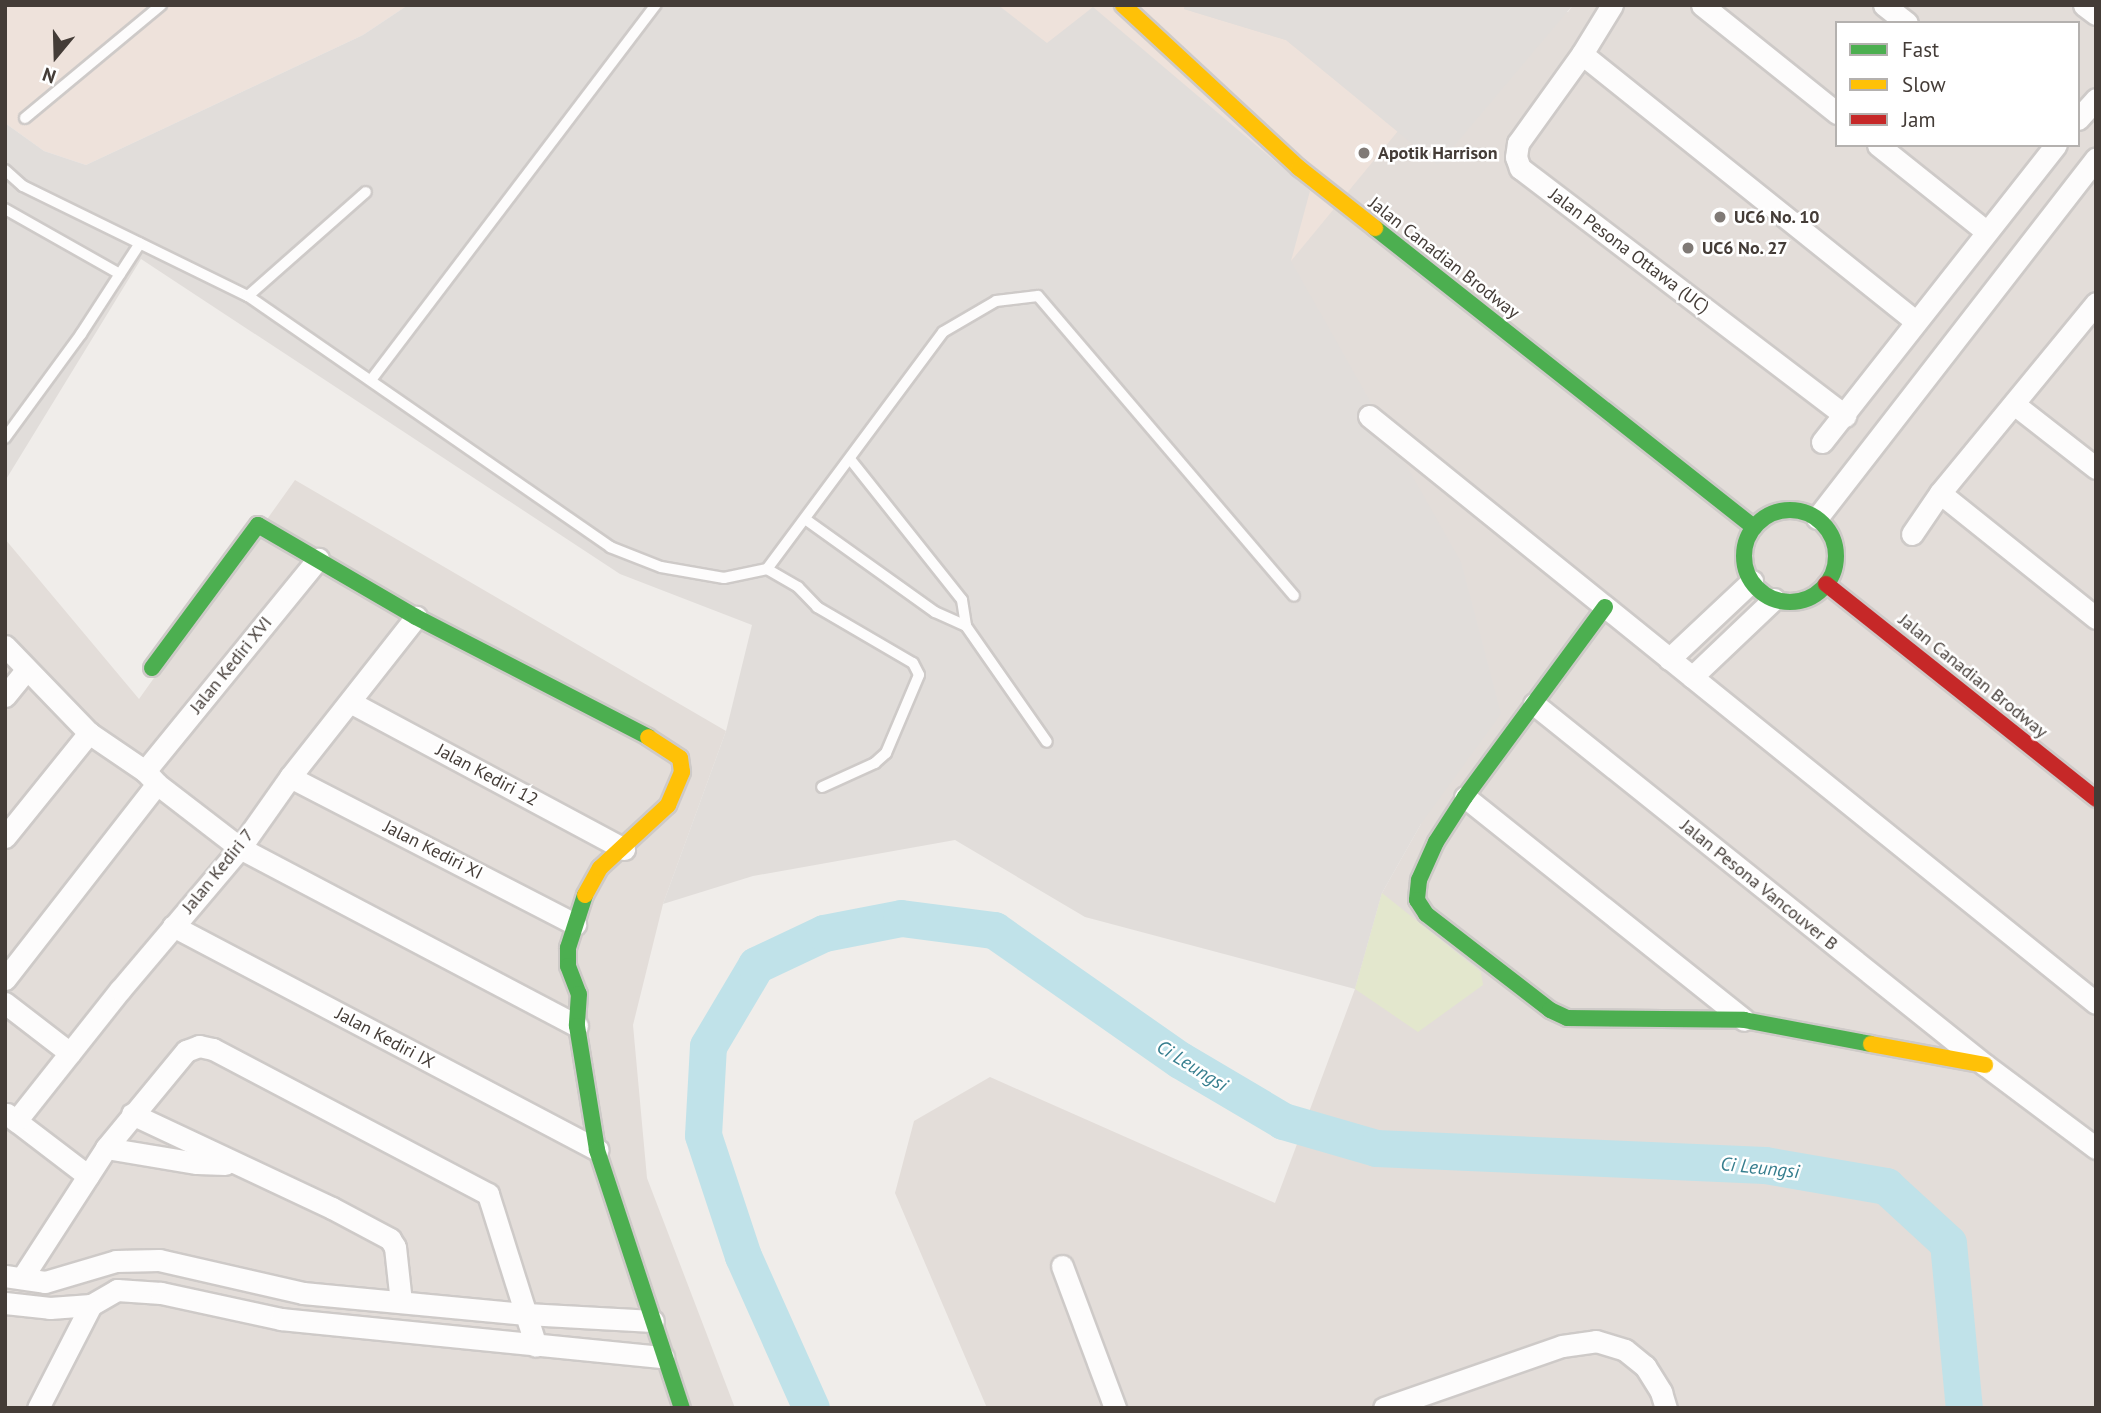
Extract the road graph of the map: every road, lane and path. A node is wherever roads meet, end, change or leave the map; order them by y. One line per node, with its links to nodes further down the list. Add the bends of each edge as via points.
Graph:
1 (161, 5): 14 (lane)
2 (656, 5): 27 (lane)
3 (1612, 5): 10 (street, Jalan Pesona Ottawa (UC))
4 (1702, 5): 12 (street)
5 (1884, 5): 9 (street)
6 (2084, 5): 8 (street)
7 (1131, 9): 38 (street, Jalan Canadian Brodway, via 1299,168)
8 (2096, 14)
9 (1904, 21)
10 (1582, 54): 26 (street); 30 (street, Jalan Pesona Ottawa (UC), via 1518,143 1520,168)
11 (2096, 99): 13 (street)
12 (1835, 111)
13 (2080, 117)
14 (25, 118)
15 (1881, 147): 21 (street)
16 (2054, 147): 21 (street)
17 (2096, 158): 36 (street)
18 (5, 170): 22 (lane, via 23,186)
19 (366, 192): 24 (lane)
20 (5, 209): 23 (lane)
21 (1987, 232): 26 (street)
22 (140, 243): 23 (lane); 24 (lane)
23 (120, 274): 31 (lane)
24 (248, 296): 27 (lane)
25 (2094, 308): 28 (street)
26 (1916, 323): 30 (street)
27 (371, 380): 41 (lane, via 610,547 660,567 723,578)
28 (2014, 404): 34 (street); 35 (street)
29 (1369, 416): 46 (street)
30 (1845, 416): 32 (street)
31 (5, 438)
32 (1822, 442)
33 (850, 459): 37 (lane); 44 (lane, via 943,332 996,301 1038,296); 49 (lane, via 962,600)
34 (2096, 468)
35 (1940, 493): 39 (street); 48 (street)
36 (1817, 518): 38 (street, via 1784,510 1764,517); 43 (street, via 1827,529 1836,557)
37 (805, 519): 41 (lane); 49 (lane, via 935,612)
38 (1754, 527): 42 (street, via 1744,554)
39 (1912, 534)
40 (318, 559): 47 (street); 52 (street, via 258,526); 61 (street, Jalan Kediri XVI)
41 (767, 569): 62 (lane, via 798,587 817,607 918,669 886,753 875,763)
42 (1752, 581): 45 (street); 51 (street)
43 (1826, 584): 45 (street, via 1803,600); 64 (street, Jalan Canadian Brodway)
44 (1294, 596)
45 (1774, 599): 54 (street)
46 (1605, 607): 51 (street); 57 (street, Jalan Pesona Vancouver B)
47 (416, 617): 56 (street, Jalan Kediri 7); 67 (street, via 658,742 680,758 682,772 668,806)
48 (2096, 618)
49 (966, 626): 59 (lane)
50 (5, 646): 53 (street)
51 (1669, 659): 54 (street)
52 (152, 668)
53 (26, 670): 55 (street); 58 (street)
54 (1692, 677): 72 (street)
55 (5, 696)
56 (350, 702): 60 (street, Jalan Kediri 7); 67 (street, Jalan Kediri 12)
57 (1534, 704): 63 (street, Jalan Pesona Vancouver B); 76 (street, Jalan Pesona Vancouver B)
58 (89, 733): 61 (street); 65 (street)
59 (1046, 742)
60 (290, 777): 66 (street, Jalan Kediri 7); 68 (street, Jalan Kediri XI)
61 (151, 778): 66 (street); 70 (street, Jalan Kediri XVI)
62 (822, 787)
63 (1465, 797): 73 (street, Jalan Pesona Vancouver B); 73 (street, Jalan Pesona Vancouver B, via 1436,842 1419,880 1417,900 1426,914 1550,1010 1567,1018)
64 (2096, 799)
65 (5, 837)
66 (240, 848): 69 (street, Jalan Kediri 7); 74 (street)
67 (624, 849): 68 (street, via 600,868 588,885)
68 (575, 924): 74 (street, via 568,966 579,994)
69 (173, 926): 75 (street, Jalan Kediri 7); 81 (street, Jalan Kediri IX)
70 (5, 979)
71 (5, 1003): 75 (street)
72 (2096, 1003)
73 (1744, 1020): 76 (street, Jalan Pesona Vancouver B)
74 (578, 1026): 81 (street)
75 (70, 1053): 78 (street, Jalan Kediri 7)
76 (1985, 1065): 79 (street, Jalan Pesona Vancouver B)
77 (132, 1114): 80 (street); 82 (street); 89 (street, via 186,1051 199,1046 213,1049 488,1194)
78 (11, 1117): 83 (street)
79 (2096, 1148)
80 (106, 1149): 82 (street); 83 (street)
81 (597, 1150): 90 (street)
82 (234, 1164): 86 (street, via 390,1239 395,1247)
83 (88, 1176): 85 (street)
84 (1062, 1266): 95 (street)
85 (14, 1277): 86 (street, via 45,1282 116,1261 159,1260 303,1293)
86 (401, 1302): 89 (street)
87 (5, 1303): 88 (street, via 50,1308)
88 (91, 1305): 91 (street, via 117,1290 161,1293 281,1319); 93 (street)
89 (526, 1314): 90 (street); 91 (street)
90 (653, 1321): 92 (street)
91 (536, 1346): 92 (street)
92 (663, 1357): 94 (street)
93 (38, 1408)
94 (682, 1408)
95 (1115, 1408)
96 (1384, 1408): 97 (street, via 1562,1346 1596,1340 1625,1349 1645,1366)
97 (1666, 1408)

